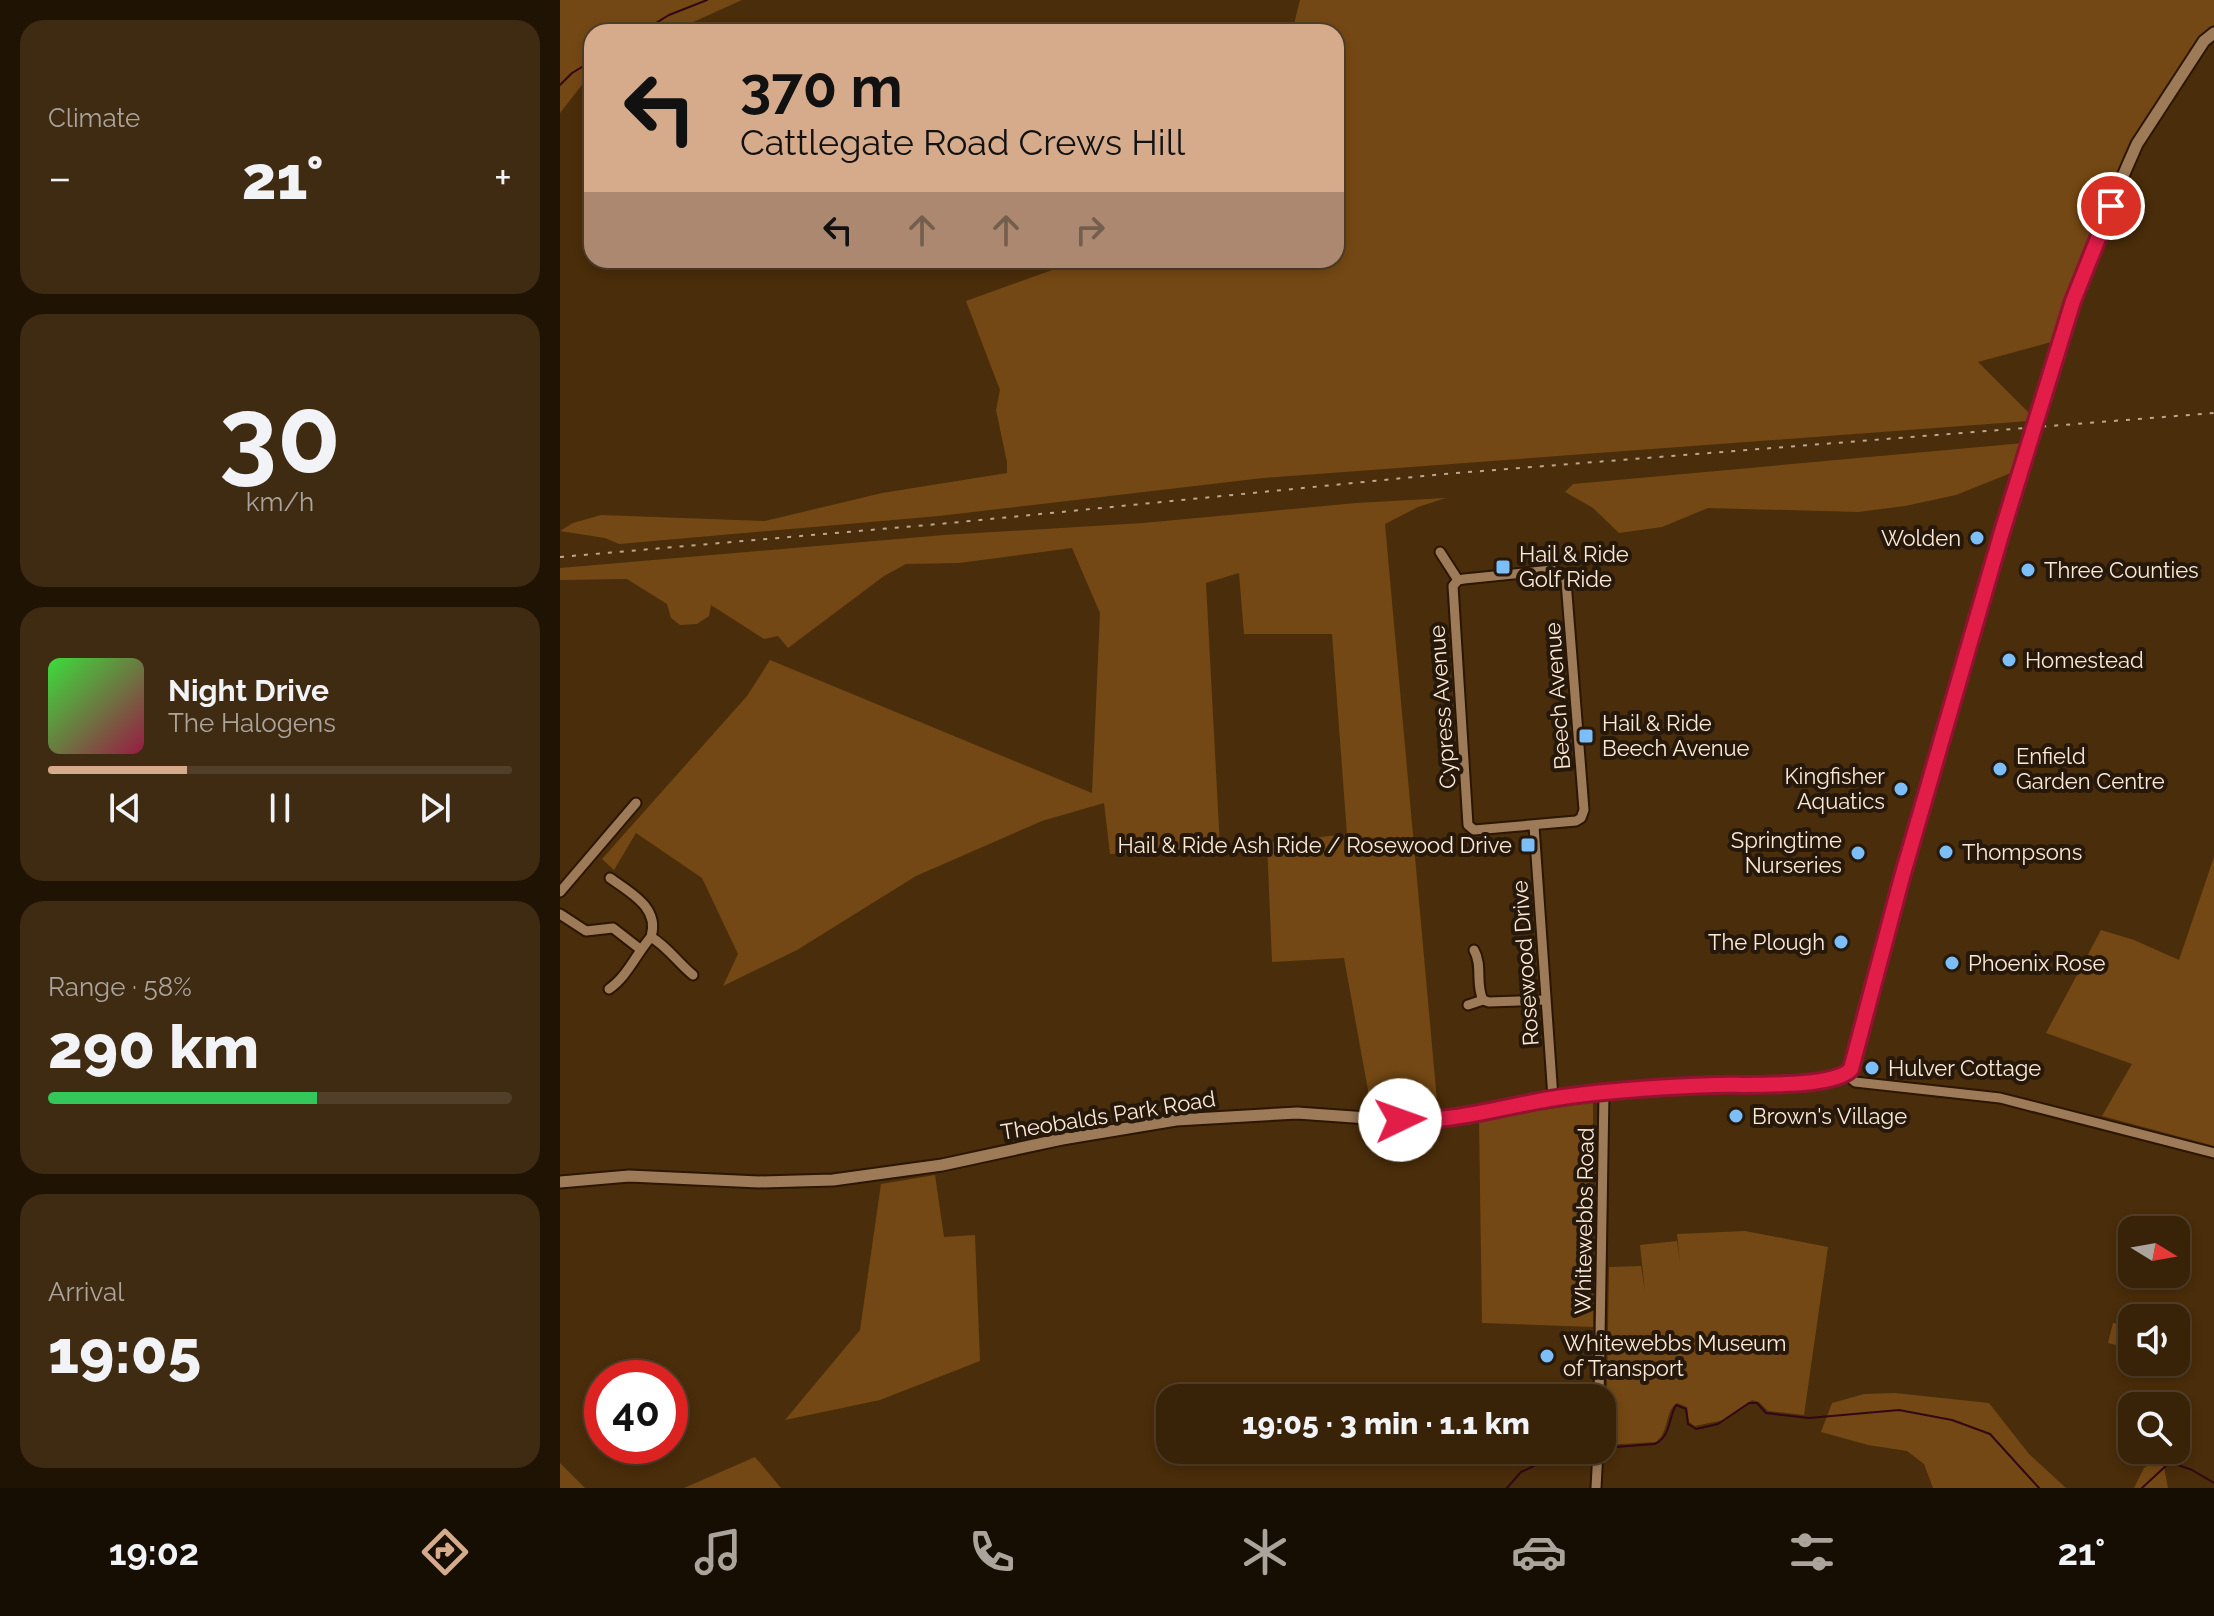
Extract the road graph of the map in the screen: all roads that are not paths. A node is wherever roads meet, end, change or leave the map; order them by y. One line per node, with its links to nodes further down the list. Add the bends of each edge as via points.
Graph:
1 (2214, 33): 17 (street, via 2137,144 2073,301 1908,853)
2 (1440, 552): 3 (street)
3 (1458, 580): 5 (street, Cypress Avenue, via 1453,586 1468,825 1474,830); 5 (street, Beech Avenue, via 1552,570 1566,581 1584,810 1576,821)
4 (636, 803): 7 (street)
5 (1534, 826): 15 (street, Rosewood Drive)
6 (610, 878): 9 (street, via 651,914)
7 (560, 892)
8 (560, 914): 10 (street, via 586,931 613,928)
9 (651, 937): 10 (street); 12 (street)
10 (640, 949): 13 (street)
11 (1474, 950): 14 (street)
12 (693, 975)
13 (609, 989)
14 (1483, 1000): 15 (street); 16 (street)
15 (1545, 1000): 19 (street, Rosewood Drive)
16 (1468, 1005)
17 (1849, 1072): 18 (street, Theobalds Park Road, via 1814,1082); 20 (street, via 1855,1082 2000,1098)
18 (1604, 1092): 19 (street, Theobalds Park Road); 22 (street, Whitewebbs Road)
19 (1553, 1098): 21 (street, Theobalds Park Road, via 1410,1121 1297,1113 1208,1117 833,1180 629,1176)
20 (2214, 1153)
21 (560, 1182)
22 (1599, 1384)
23 (1598, 1464): 24 (street)
24 (1596, 1488)

